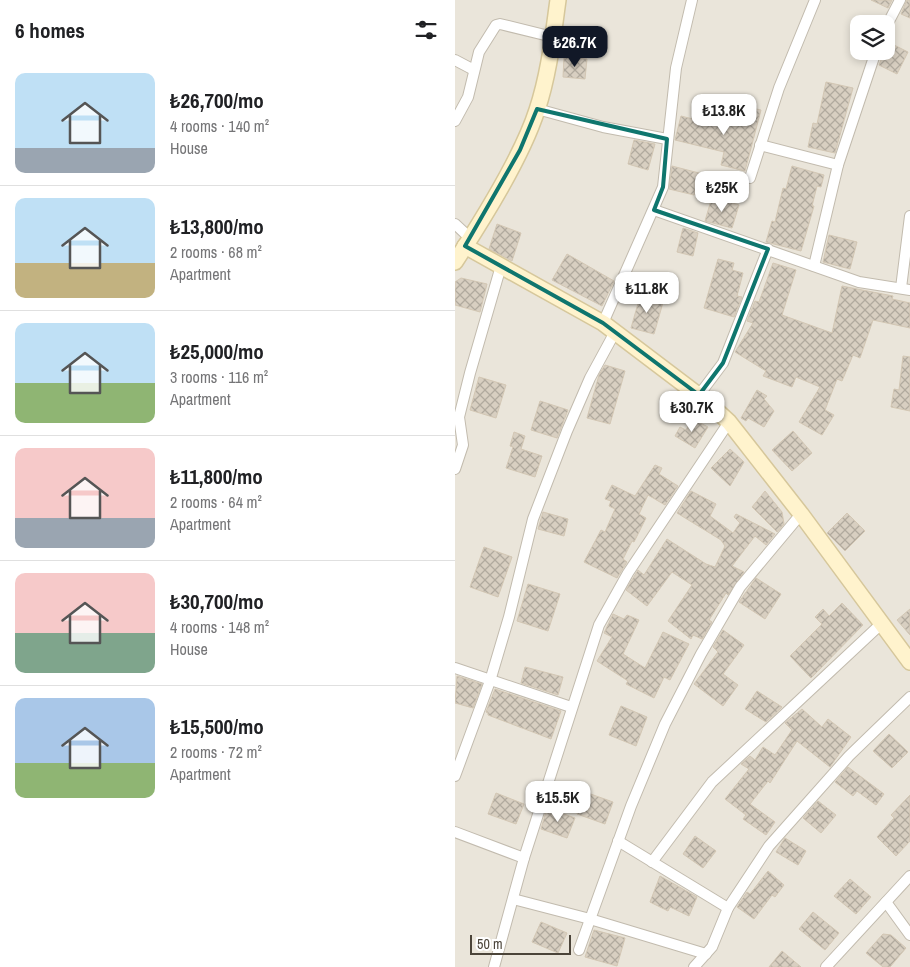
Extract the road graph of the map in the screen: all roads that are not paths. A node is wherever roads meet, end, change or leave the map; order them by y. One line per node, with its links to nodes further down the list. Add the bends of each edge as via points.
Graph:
1 (558, 0): 6 (street)
2 (693, 0): 12 (street, via 676,68)
3 (815, 0): 13 (street, via 779,88)
4 (900, 0): 5 (street)
5 (892, 15)
6 (553, 37): 9 (street, via 496,25 479,52); 10 (street)
7 (455, 60): 9 (street)
8 (873, 60): 14 (street)
9 (474, 70): 11 (street, via 468,97)
10 (537, 110): 12 (street, via 603,128); 19 (street, via 520,150)
11 (455, 121)
12 (667, 139): 16 (street, via 663,187)
13 (760, 146): 14 (street); 15 (street)
14 (838, 165): 23 (street)
15 (750, 178)
16 (653, 210): 20 (street); 25 (street)
17 (910, 216): 24 (street)
18 (455, 224): 19 (street)
19 (468, 242): 21 (street); 22 (street)
20 (768, 249): 23 (street); 26 (street, via 723,363)
21 (455, 262)
22 (501, 266): 25 (street); 28 (street, via 459,417 463,445)
23 (815, 266): 24 (street, via 859,282)
24 (906, 289)
25 (609, 327): 26 (street); 33 (street, via 533,518)
26 (699, 395): 27 (street)
27 (729, 422): 29 (street); 35 (street, via 628,574 599,625)
28 (455, 469)
29 (801, 514): 30 (street); 38 (street, via 740,587 701,654 665,724)
30 (881, 624): 31 (street); 40 (street, via 712,782)
31 (910, 662)
32 (455, 668): 33 (street)
33 (490, 681): 35 (street); 36 (street)
34 (910, 697): 44 (street, via 849,756 769,846)
35 (571, 707): 39 (street)
36 (455, 776)
37 (455, 832): 39 (street)
38 (618, 841): 40 (street); 45 (street)
39 (525, 858): 42 (street)
40 (652, 862): 44 (street)
41 (910, 876): 43 (street)
42 (513, 899): 45 (street); 49 (street)
43 (885, 902): 46 (street); 51 (street)
44 (728, 908): 48 (street)
45 (590, 918): 47 (street); 48 (street)
46 (910, 935)
47 (579, 950)
48 (706, 954): 50 (street)
49 (494, 967)
50 (694, 967)
51 (825, 967)

